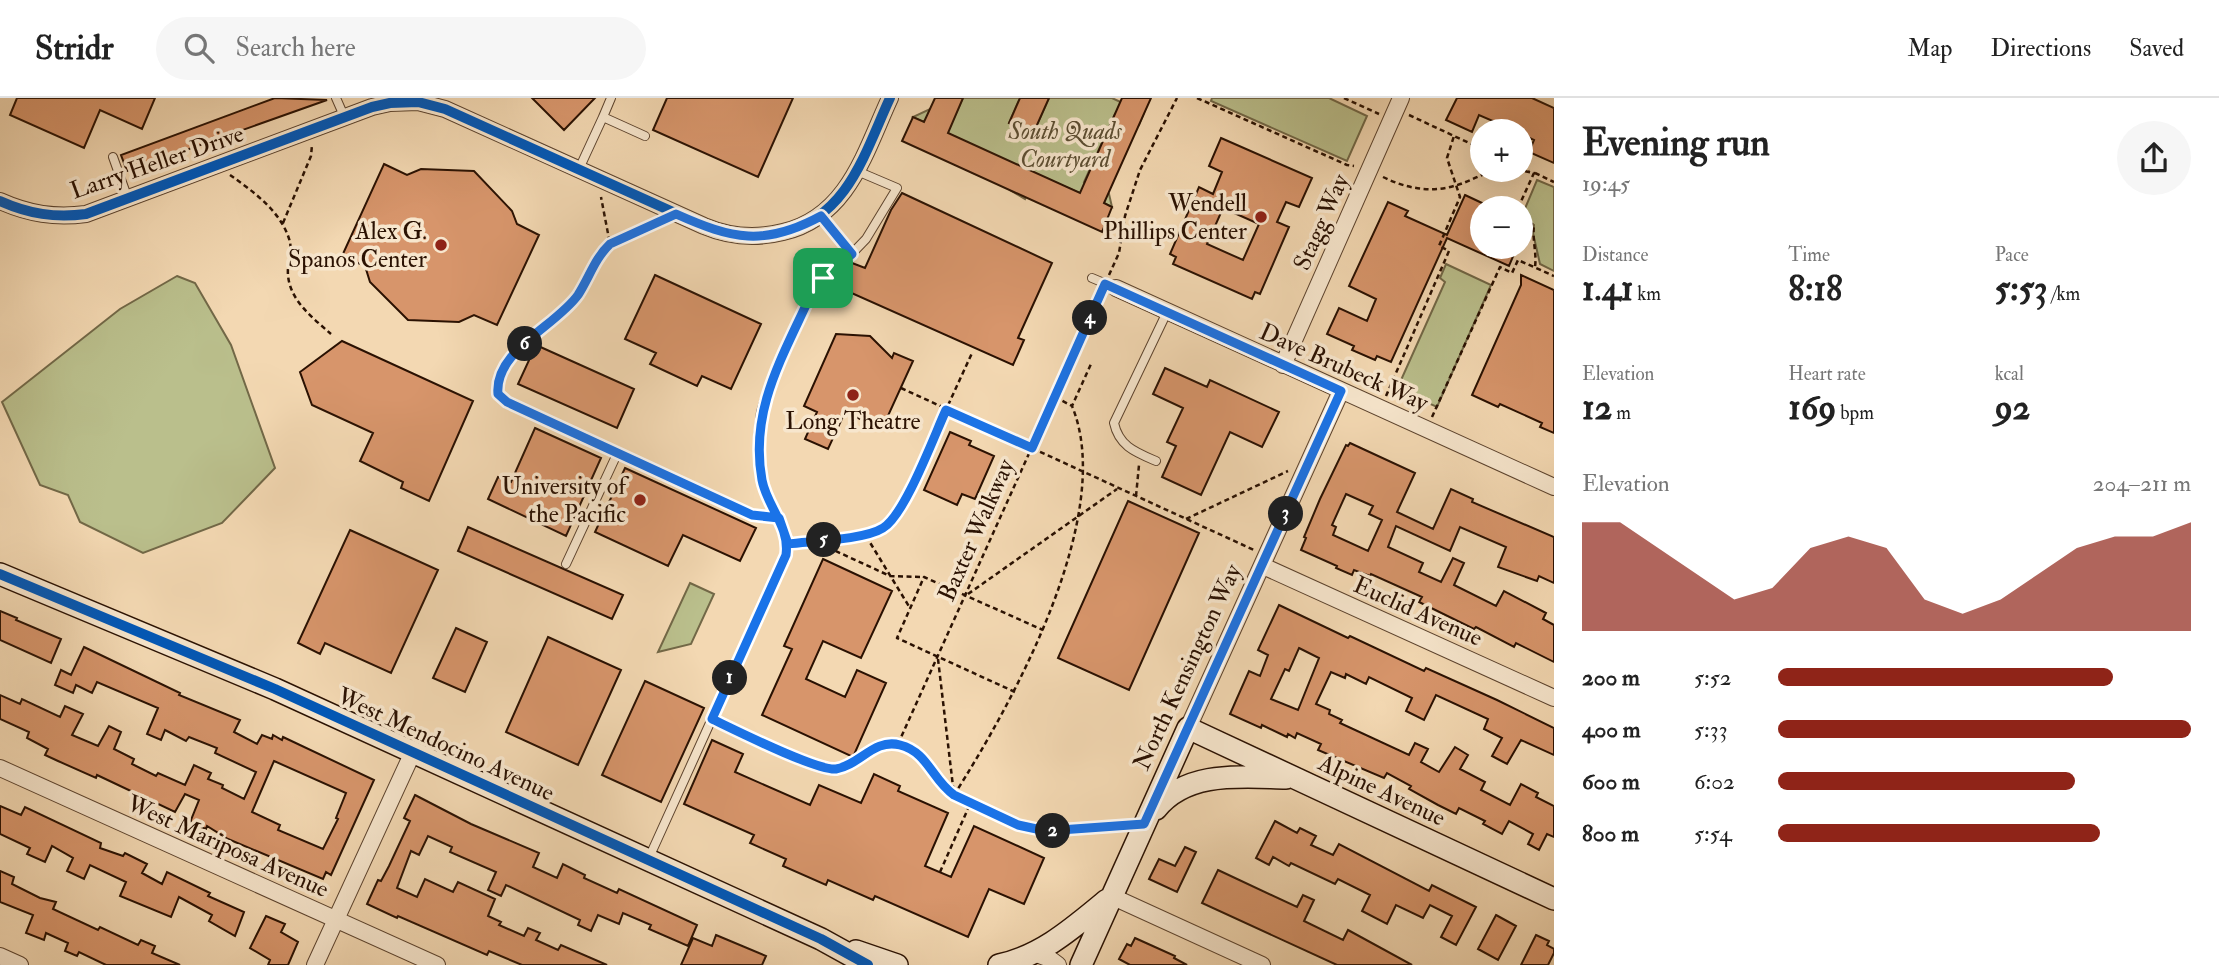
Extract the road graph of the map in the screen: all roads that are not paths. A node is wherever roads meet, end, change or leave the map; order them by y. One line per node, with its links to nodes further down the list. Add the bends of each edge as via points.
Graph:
1 (336, 98): 5 (lane)
2 (611, 98): 6 (lane)
3 (890, 98): 10 (street, Larry Heller Drive)
4 (1396, 109): 18 (street, Stagg Way)
5 (344, 116): 9 (street, Larry Heller Drive, via 390,103 418,102 445,109); 11 (street, Larry Heller Drive)
6 (603, 117): 7 (lane); 9 (lane)
7 (645, 136)
8 (113, 157): 11 (lane)
9 (579, 169): 13 (street, Larry Heller Drive, via 721,233 757,237 792,230)
10 (857, 171): 13 (street, Larry Heller Drive); 14 (lane, via 897,188 877,224)
11 (128, 199): 12 (street, Larry Heller Drive, via 69,216 37,214)
12 (0, 201)
13 (821, 216): 14 (lane)
14 (852, 254): 24 (lane, via 812,292 761,412 762,484)
15 (1092, 278): 16 (lane)
16 (1111, 286): 17 (street, Dave Brubeck Way)
17 (1167, 312): 18 (street, Dave Brubeck Way); 22 (lane, via 1114,423 1121,442)
18 (1283, 365): 19 (street, Dave Brubeck Way)
19 (1341, 391): 23 (street, Dave Brubeck Way); 25 (street, North Kensington Way)
20 (507, 402): 21 (lane)
21 (617, 454): 24 (lane, via 752,515); 26 (lane)
22 (1156, 461)
23 (1554, 487)
24 (779, 518): 29 (lane, via 788,544 786,555)
25 (1265, 561): 28 (street, Euclid Avenue); 30 (street, North Kensington Way)
26 (566, 564)
27 (0, 574): 31 (street, West Mendocino Avenue)
28 (1554, 698)
29 (712, 719): 32 (lane); 36 (lane)
30 (1188, 728): 34 (street, Alpine Avenue); 35 (street, North Kensington Way)
31 (413, 752): 36 (street, West Mendocino Avenue); 39 (street)
32 (814, 765)
33 (0, 768): 39 (street, West Mariposa Avenue)
34 (1294, 778): 35 (street, via 1242,777 1191,783 1166,797); 38 (street, Alpine Avenue)
35 (1144, 824): 37 (street, North Kensington Way)
36 (648, 860): 40 (street, West Mendocino Avenue)
37 (1111, 897): 41 (street); 50 (street, North Kensington Way); 51 (street)
38 (1554, 899)
39 (335, 920): 44 (street); 45 (street, West Mariposa Avenue)
40 (821, 939): 46 (street, West Mendocino Avenue); 47 (street, West Mendocino Avenue)
41 (1034, 953): 48 (street); 49 (street)
42 (0, 956): 43 (street)
43 (20, 965)
44 (315, 965)
45 (437, 965)
46 (868, 965)
47 (897, 965)
48 (999, 965)
49 (1058, 965)
50 (1081, 965)
51 (1262, 965)

